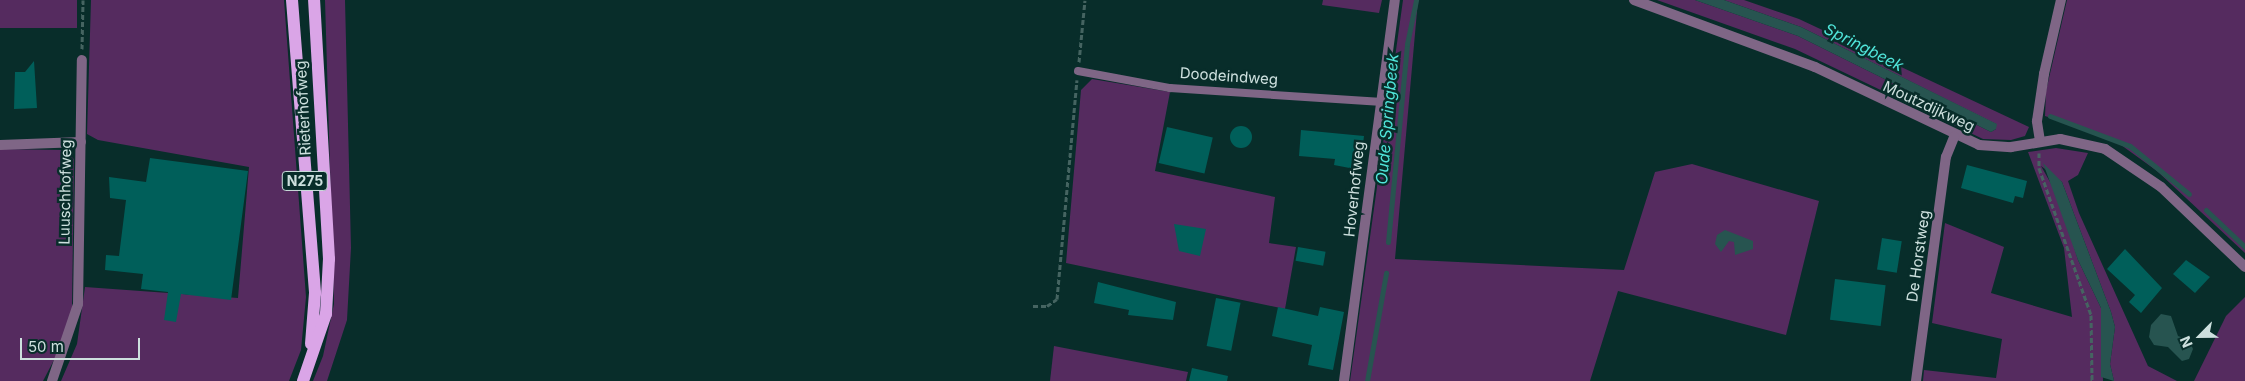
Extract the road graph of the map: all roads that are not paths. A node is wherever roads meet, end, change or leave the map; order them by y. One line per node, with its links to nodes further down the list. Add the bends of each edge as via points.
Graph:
1 (292, 0): 14 (main road, Rieterhofweg / N275, via 315,293)
2 (314, 0): 14 (main road, Rieterhofweg / N275, via 328,259 326,314)
3 (1395, 0): 8 (street, Hoverhofweg)
4 (1634, 0): 9 (street, Moutzdijkweg, via 1815,67)
5 (2061, 0): 10 (street, via 2044,74 2037,121)
6 (82, 60): 11 (street, Luuschhofweg)
7 (1078, 71): 8 (lane, Doodeindweg, via 1170,88)
8 (1379, 102): 17 (street, Hoverhofweg, via 1357,307)
9 (1954, 137): 10 (street, Moutzdijkweg, via 1996,147); 18 (street, De Horstweg, via 1946,157)
10 (2040, 141): 13 (street, Moutzdijkweg, via 2080,141 2132,166)
11 (81, 142): 12 (street); 15 (street, Luuschhofweg, via 78,304)
12 (0, 145)
13 (2245, 267)
14 (310, 362): 16 (main road, Rieterhofweg / N275)
15 (52, 381)
16 (303, 381)
17 (1344, 381)
18 (1916, 381)

